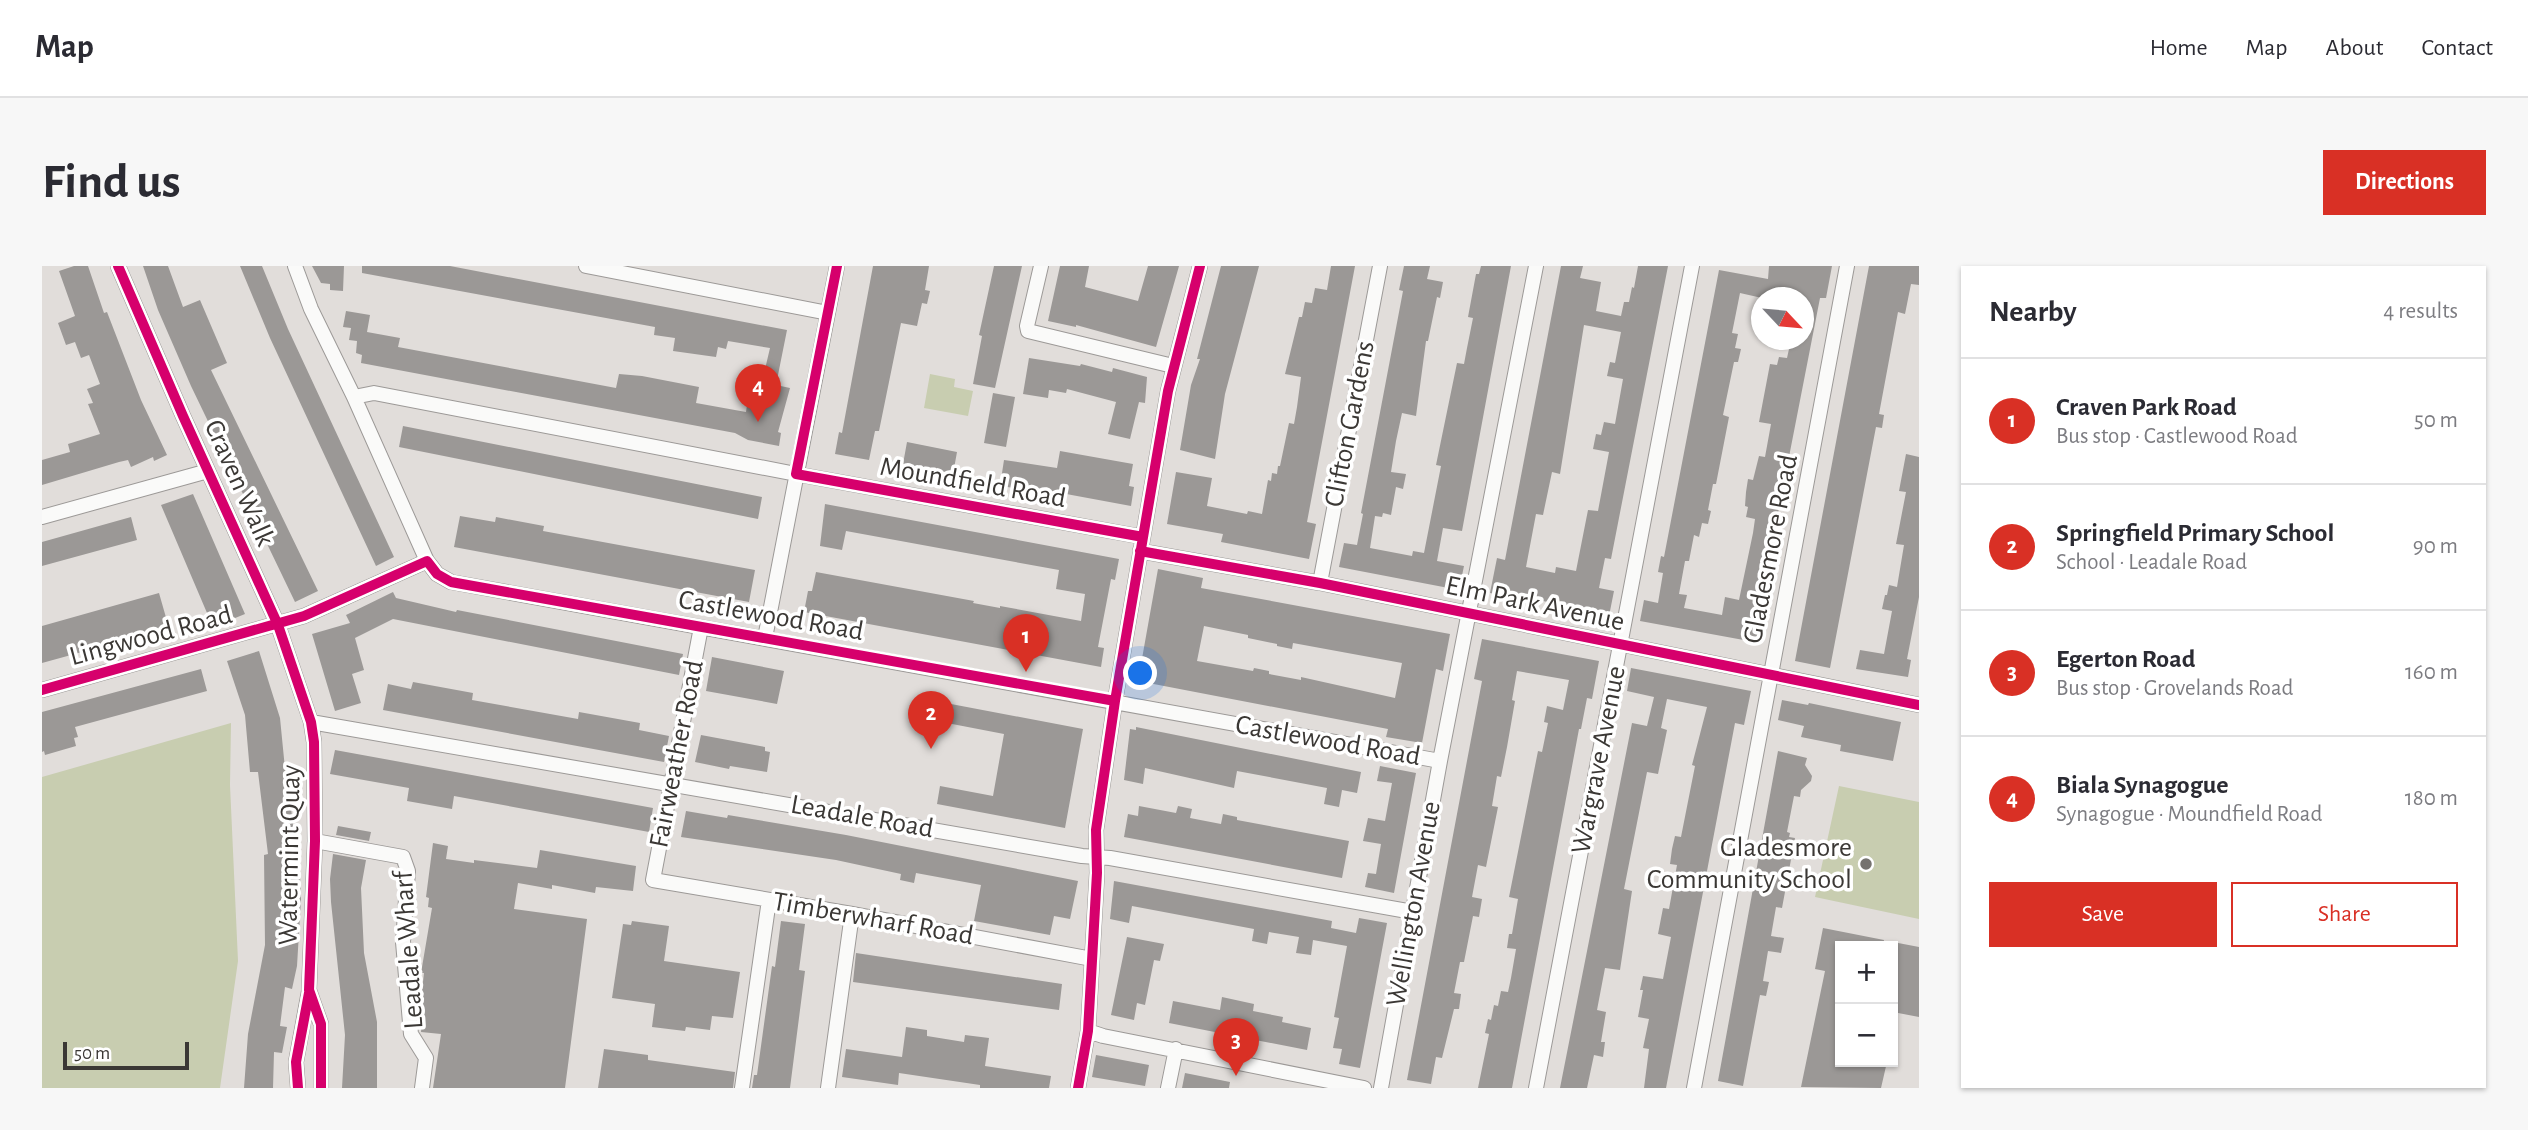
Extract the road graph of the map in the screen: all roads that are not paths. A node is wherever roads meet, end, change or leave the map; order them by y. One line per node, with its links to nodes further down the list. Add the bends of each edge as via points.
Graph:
1 (118, 266): 14 (street, Craven Walk)
2 (295, 266): 13 (street, Castlewood Road)
3 (586, 266): 11 (street)
4 (837, 266): 11 (street)
5 (1041, 266): 12 (street, via 1028,331)
6 (1200, 266): 12 (street)
7 (1380, 266): 19 (street, Clifton Gardens)
8 (1535, 266): 20 (street, Wellington Avenue)
9 (1692, 266): 24 (street, Wargrave Avenue)
10 (1847, 266): 25 (street, Gladesmore Road)
11 (828, 313): 15 (street)
12 (1174, 366): 17 (street)
13 (354, 397): 15 (street, Moundfield Road, via 374,393); 18 (street, Castlewood Road)
14 (208, 471): 16 (street); 21 (street, Craven Walk)
15 (796, 474): 17 (street, Moundfield Road); 23 (street)
16 (42, 517)
17 (1142, 544): 19 (street, Elm Park Avenue); 27 (street)
18 (427, 561): 21 (street, Lingwood Road); 22 (street, Castlewood Road, via 451,582)
19 (1320, 583): 20 (street, Elm Park Avenue)
20 (1469, 613): 24 (street, Elm Park Avenue); 30 (street, Wellington Avenue)
21 (278, 625): 26 (street, Lingwood Road); 29 (street, Craven Walk)
22 (701, 627): 23 (street, Castlewood Road); 31 (street, Fairweather Road)
23 (765, 638): 27 (street, Castlewood Road)
24 (1621, 645): 25 (street, Elm Park Avenue); 52 (street, Wargrave Avenue)
25 (1771, 674): 28 (street, Elm Park Avenue); 53 (street, Gladesmore Road)
26 (42, 690)
27 (1115, 701): 30 (street, Castlewood Road); 33 (street)
28 (1919, 705)
29 (311, 722): 31 (street, Leadale Road); 32 (street, Watermint Quay)
30 (1440, 761): 36 (street, Wellington Avenue)
31 (671, 784): 33 (street, Leadale Road); 34 (street, Fairweather Road)
32 (315, 841): 39 (street, Watermint Quay); 45 (street, Leadale Wharf, via 403,857 408,871 403,942 411,1034 426,1058)
33 (1096, 856): 36 (street, Leadale Road); 38 (street)
34 (653, 880): 35 (street, Timberwharf Road)
35 (769, 900): 37 (street, Timberwharf Road); 46 (street)
36 (1413, 912): 51 (street, Wellington Avenue)
37 (852, 914): 38 (street, Timberwharf Road); 47 (street)
38 (1092, 959): 40 (street)
39 (310, 990): 43 (street, Watermint Quay, via 296,1062); 44 (street, Watermint Quay, via 321,1024)
40 (1088, 1031): 41 (street); 48 (street)
41 (1176, 1049): 42 (street); 49 (street)
42 (1311, 1083): 50 (street)
43 (298, 1088)
44 (321, 1088)
45 (422, 1088)
46 (741, 1088)
47 (828, 1088)
48 (1078, 1088)
49 (1168, 1088)
50 (1363, 1088)
51 (1381, 1088)
52 (1536, 1088)
53 (1694, 1088)

